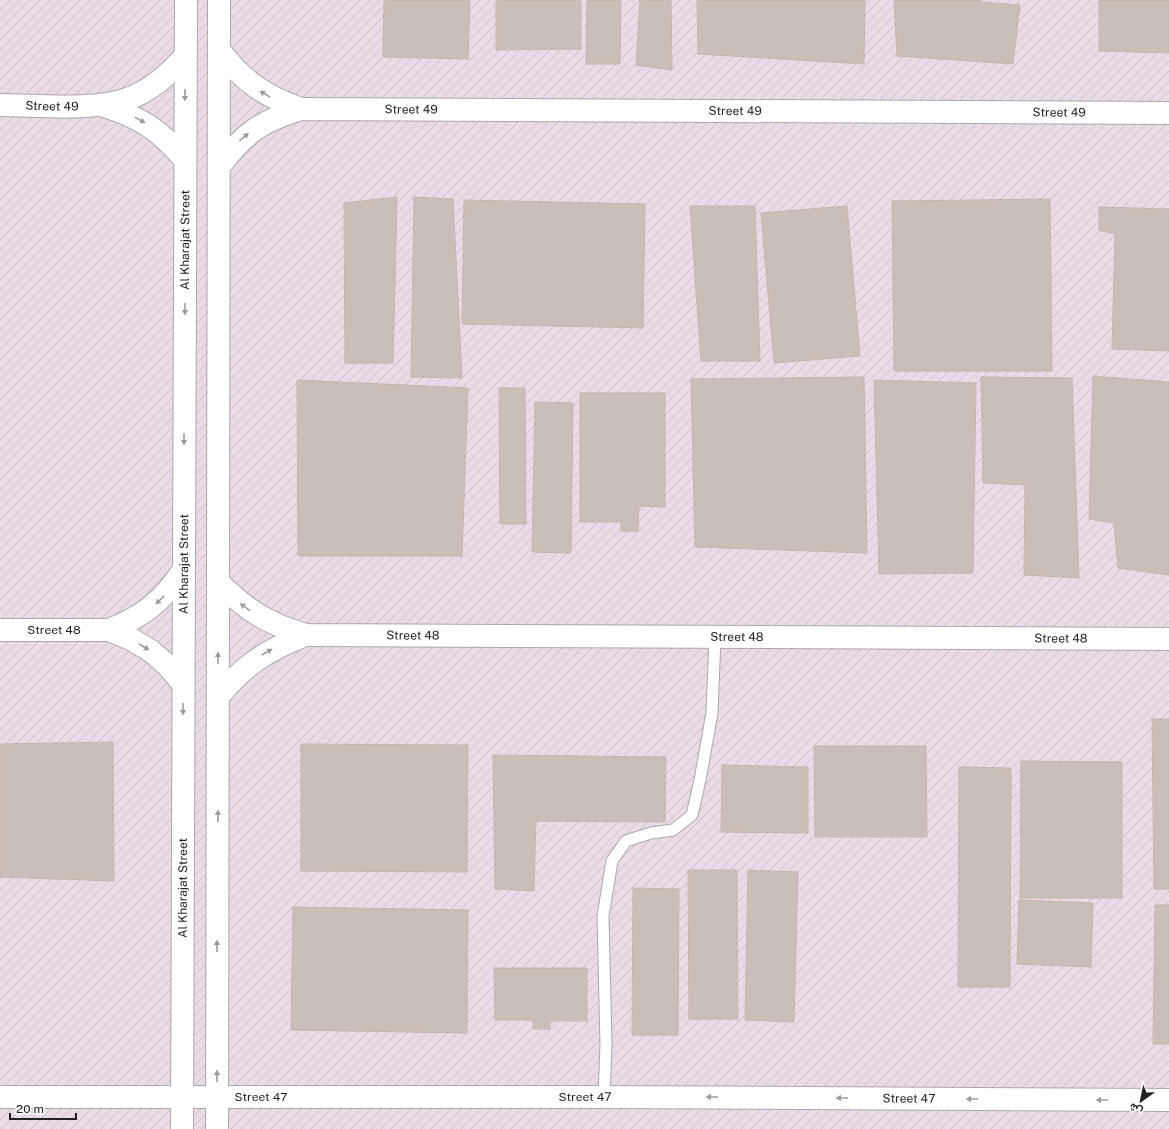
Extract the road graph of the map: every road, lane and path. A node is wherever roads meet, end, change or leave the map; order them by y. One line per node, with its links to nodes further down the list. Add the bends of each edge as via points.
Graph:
1 (186, 0): 4 (street, Al Kharajat Street)
2 (219, 0): 3 (street)
3 (219, 50): 7 (street, Street 49, one-way to 3, via 254,87 235,71); 10 (street)
4 (185, 56): 6 (street, Street 49, via 169,74 149,88 128,99); 9 (street, Al Kharajat Street, one-way to 9)
5 (0, 105): 6 (street, Street 49)
6 (104, 106): 9 (street, Street 49, one-way to 9, via 128,113 150,126 169,141)
7 (301, 110): 8 (street, Street 49); 10 (street, Street 49, one-way to 7, via 234,146 254,129 276,117)
8 (1169, 113)
9 (185, 160): 11 (street, Al Kharajat Street, one-way to 11)
10 (219, 167): 12 (street)
11 (184, 569): 14 (street, Street 48, one-way to 14, via 170,590 152,607 132,621); 18 (street, Al Kharajat Street)
12 (218, 582): 15 (street, Street 48, one-way to 12, via 281,628 257,616); 19 (street, one-way to 12)
13 (0, 630): 14 (street, Street 48)
14 (109, 630): 18 (street, Street 48, one-way to 18, via 151,651)
15 (306, 635): 16 (street, Street 48); 19 (street, Street 48, one-way to 15, via 235,676 256,658)
16 (715, 637): 17 (street, Street 48); 21 (lane, via 712,713 692,815 673,830 651,833 626,841 612,861 603,916 606,1045)
17 (1169, 639)
18 (183, 684): 22 (street, Al Kharajat Street, one-way to 22)
19 (218, 697): 23 (street, one-way to 19)
20 (0, 1097): 22 (street, Street 47)
21 (604, 1097): 23 (street, Street 47); 24 (street, Street 47, one-way to 21)
22 (182, 1098): 23 (street, Street 47); 25 (street, Al Kharajat Street)
23 (217, 1098): 26 (street)
24 (1169, 1100)
25 (182, 1129)
26 (217, 1129)

